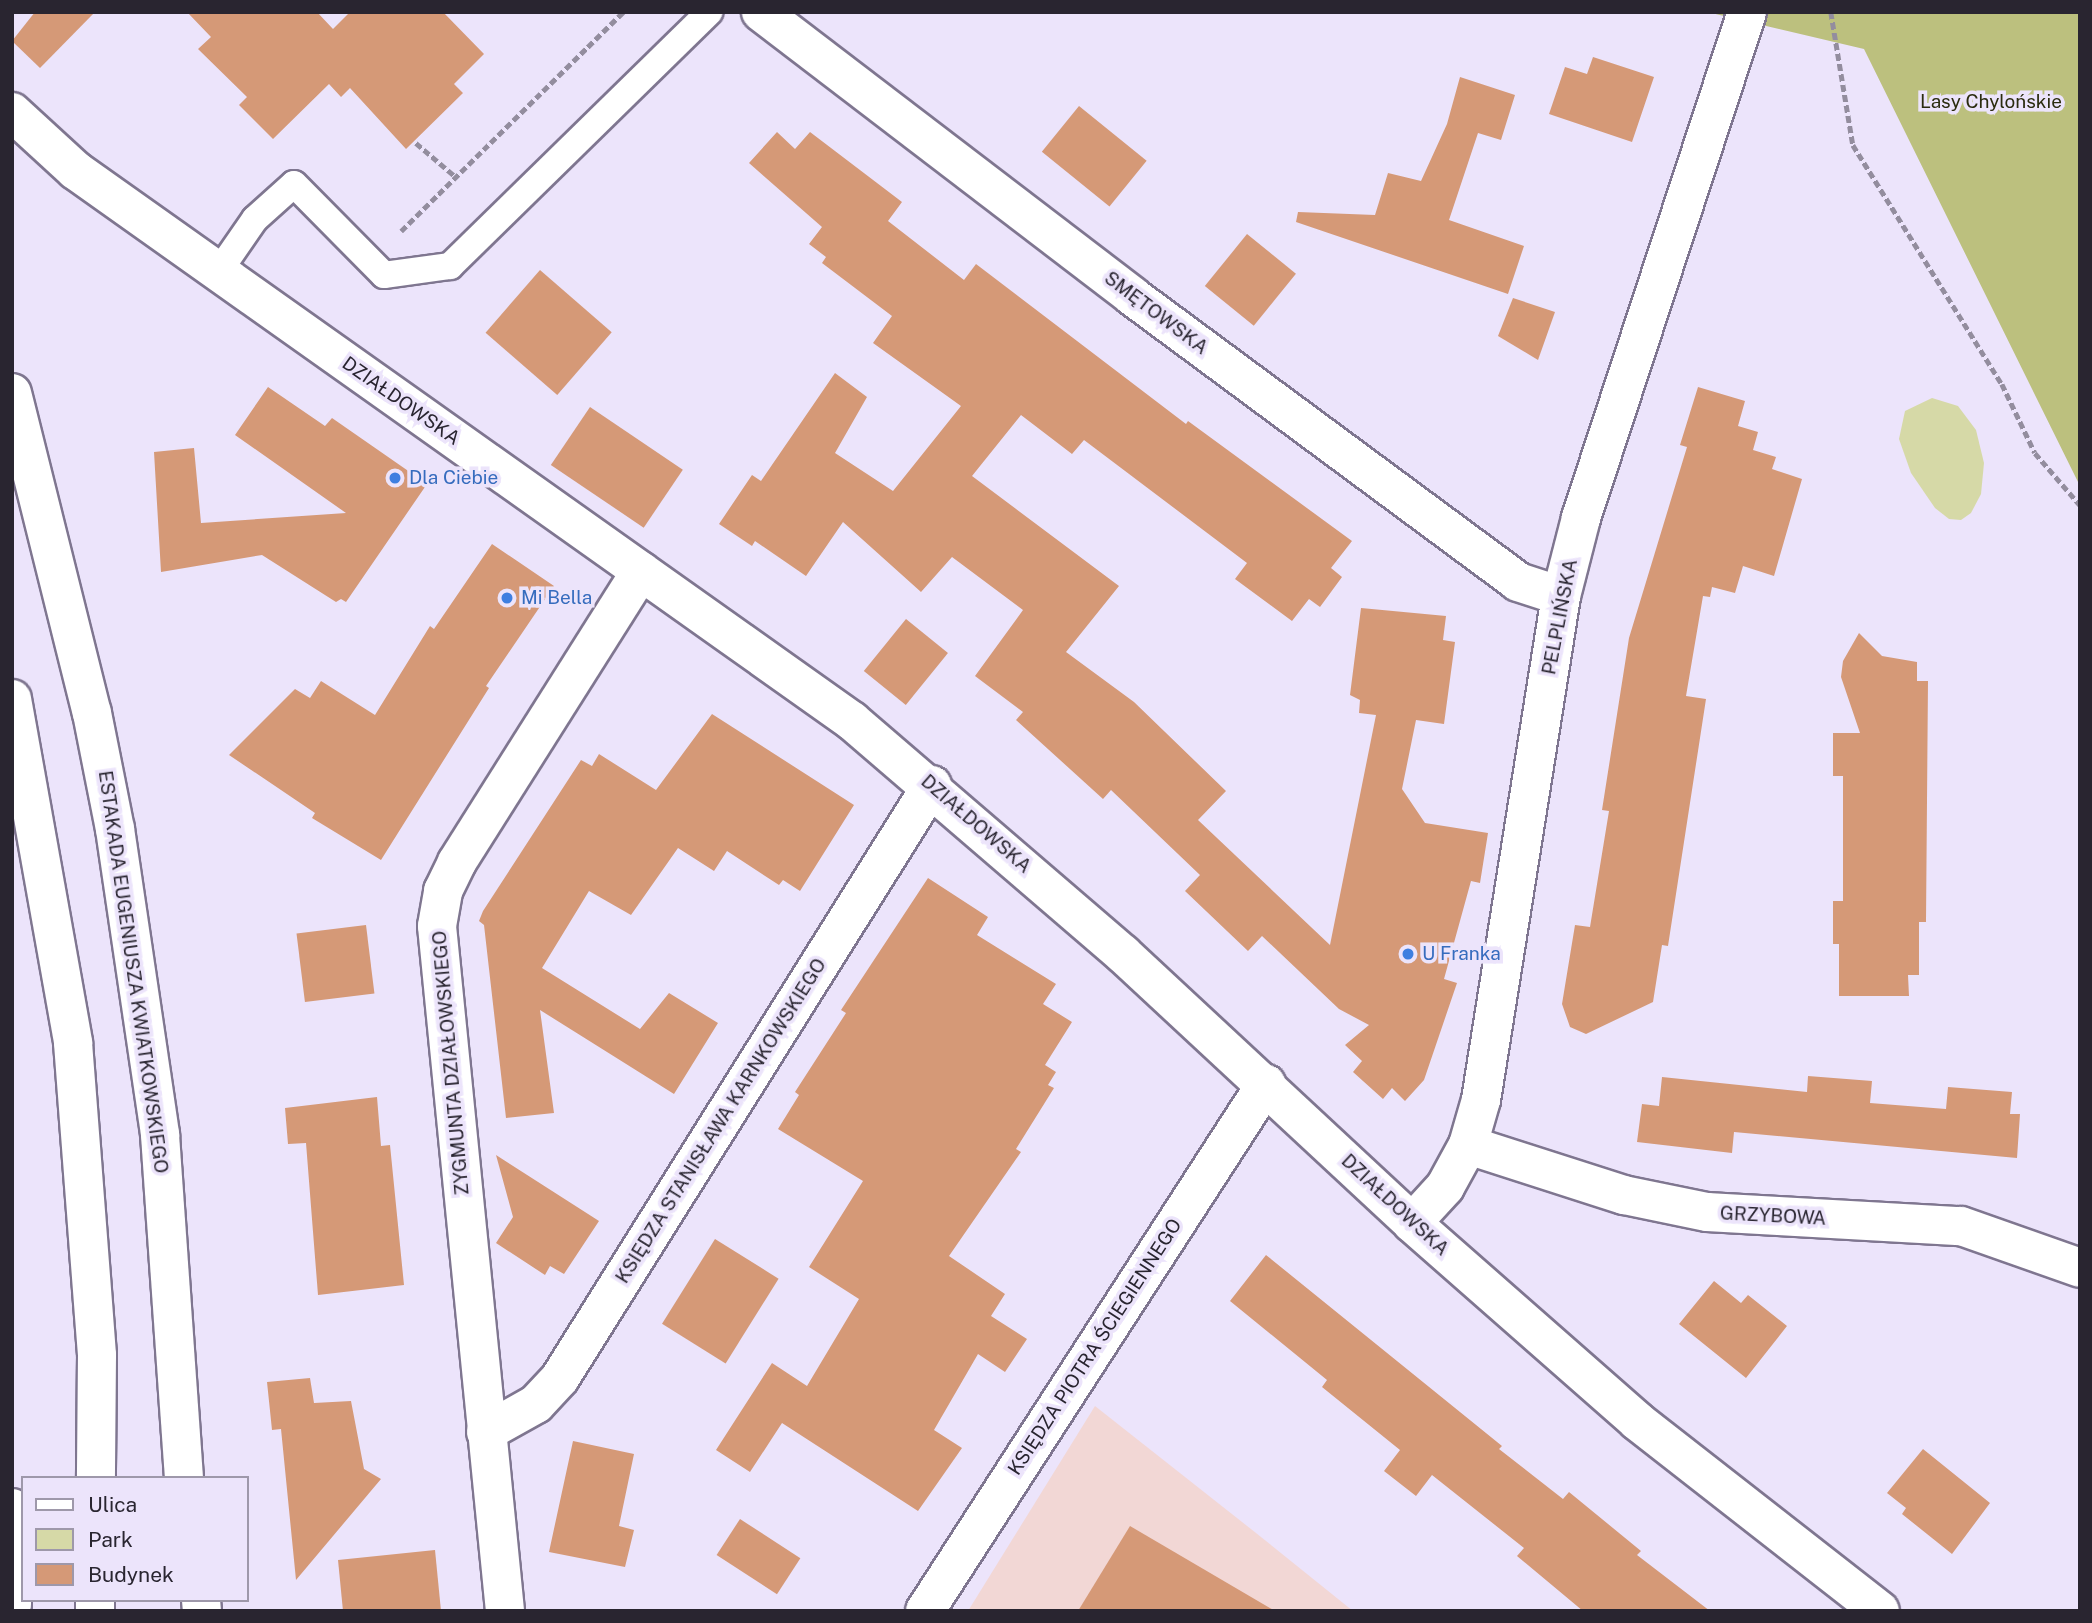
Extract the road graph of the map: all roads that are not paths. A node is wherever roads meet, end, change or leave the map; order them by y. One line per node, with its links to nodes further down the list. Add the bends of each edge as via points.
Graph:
1 (709, 12): 5 (lane, via 450,266 384,275 294,184 256,219)
2 (761, 12): 8 (main road, SMĘTOWSKA, via 1132,296 1518,582)
3 (1747, 12): 8 (main road, PELPLIŃSKA, via 1585,505)
4 (12, 112): 5 (main road, DZIAŁDOWSKA, via 75,170)
5 (219, 271): 7 (main road, DZIAŁDOWSKA)
6 (12, 393): 16 (main road, ESTAKADA EUGENIUSZA KWIATKOWSKIEGO, via 89,700 115,829 160,1135)
7 (641, 571): 10 (main road, DZIAŁDOWSKA, via 852,720); 15 (main road, ZYGMUNTA DZIAŁOWSKIEGO, via 443,891 437,926)
8 (1560, 596): 12 (main road, PELPLIŃSKA, via 1482,1100)
9 (12, 699): 17 (main road, via 73,1043 97,1355)
10 (932, 785): 11 (main road, DZIAŁDOWSKA); 15 (main road, KSIĘDZA STANISŁAWA KARNKOWSKIEGO, via 560,1378 536,1404)
11 (1266, 1084): 13 (main road, DZIAŁDOWSKA); 21 (main road, KSIĘDZA PIOTRA ŚCIEGIENNEGO)
12 (1468, 1145): 13 (main road, PELPLIŃSKA, via 1446,1187); 14 (main road, GRZYBOWA, via 1625,1195 1707,1212 1961,1226)
13 (1412, 1223): 22 (main road, DZIAŁDOWSKA, via 1637,1421)
14 (2080, 1268)
15 (486, 1432): 20 (main road, ZYGMUNTA DZIAŁOWSKIEGO)
16 (185, 1472)
17 (96, 1476)
18 (12, 1508): 19 (main road)
19 (12, 1604)
20 (505, 1611)
21 (925, 1611)
22 (1880, 1611)

